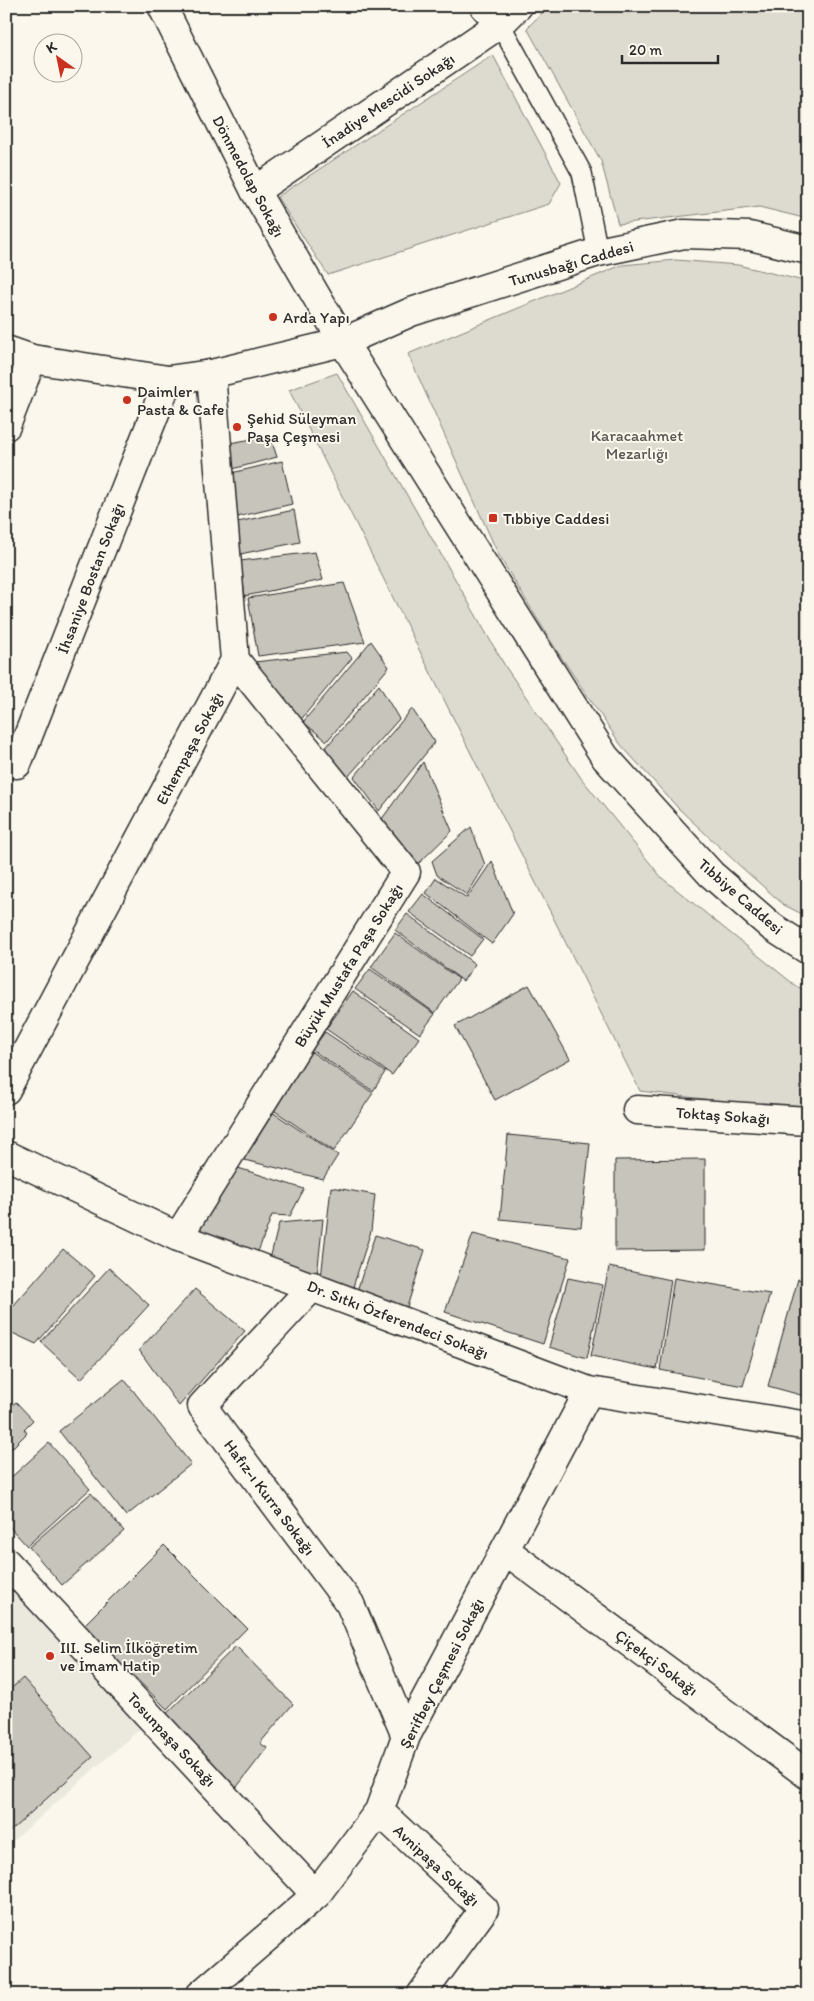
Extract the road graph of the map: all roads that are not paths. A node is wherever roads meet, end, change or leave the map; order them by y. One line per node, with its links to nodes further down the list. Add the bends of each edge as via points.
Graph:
1 (162, 6): 3 (street, Dönmedolap Sokağı)
2 (500, 12): 3 (street, İnadiye Mescidi Sokağı); 5 (lane, via 582,173)
3 (255, 191): 6 (street, Dönmedolap Sokağı)
4 (808, 250): 5 (street, Tunusbağı Caddesi, via 750,236 684,234)
5 (598, 252): 6 (street, Tunusbağı Caddesi, via 411,312)
6 (343, 342): 9 (street, Tunusbağı Caddesi); 14 (street, Tıbbiye Caddesi, via 605,757 711,874 772,926)
7 (6, 350): 8 (street, Tunusbağı Caddesi)
8 (32, 359): 10 (street, Tunusbağı Caddesi); 11 (street)
9 (211, 374): 10 (street, Tunusbağı Caddesi); 12 (street)
10 (168, 380): 13 (street, İhsaniye Bostan Sokağı, via 18,764)
11 (6, 426)
12 (236, 660): 15 (street, Ethempaşa Sokağı); 19 (street, Büyük Mustafa Paşa Sokağı, via 406,872)
13 (6, 762)
14 (808, 950)
15 (6, 1090)
16 (637, 1110): 17 (street, Toktaş Sokağı)
17 (808, 1121)
18 (6, 1155): 19 (street, Dr. Sıtkı Özferendeci Sokağı)
19 (178, 1237): 20 (street, Dr. Sıtkı Özferendeci Sokağı)
20 (313, 1286): 21 (street, Dr. Sıtkı Özferendeci Sokağı); 25 (street, Hafız-ı Kurra Sokağı, via 202,1406 350,1604)
21 (589, 1391): 22 (street, Dr. Sıtkı Özferendeci Sokağı); 23 (street, Şerifbey Çeşmesi Sokağı)
22 (808, 1426)
23 (505, 1550): 25 (street, Şerifbey Çeşmesi Sokağı); 26 (street, Çiçekçi Sokağı)
24 (6, 1562): 28 (street, Tosunpaşa Sokağı)
25 (406, 1736): 27 (street, Şerifbey Çeşmesi Sokağı)
26 (808, 1775)
27 (379, 1811): 28 (street, Şerifbey Çeşmesi Sokağı); 29 (street, Avnipaşa Sokağı, via 484,1909)
28 (316, 1895): 30 (street, Şerifbey Çeşmesi Sokağı)
29 (428, 1992)
30 (200, 1995)

